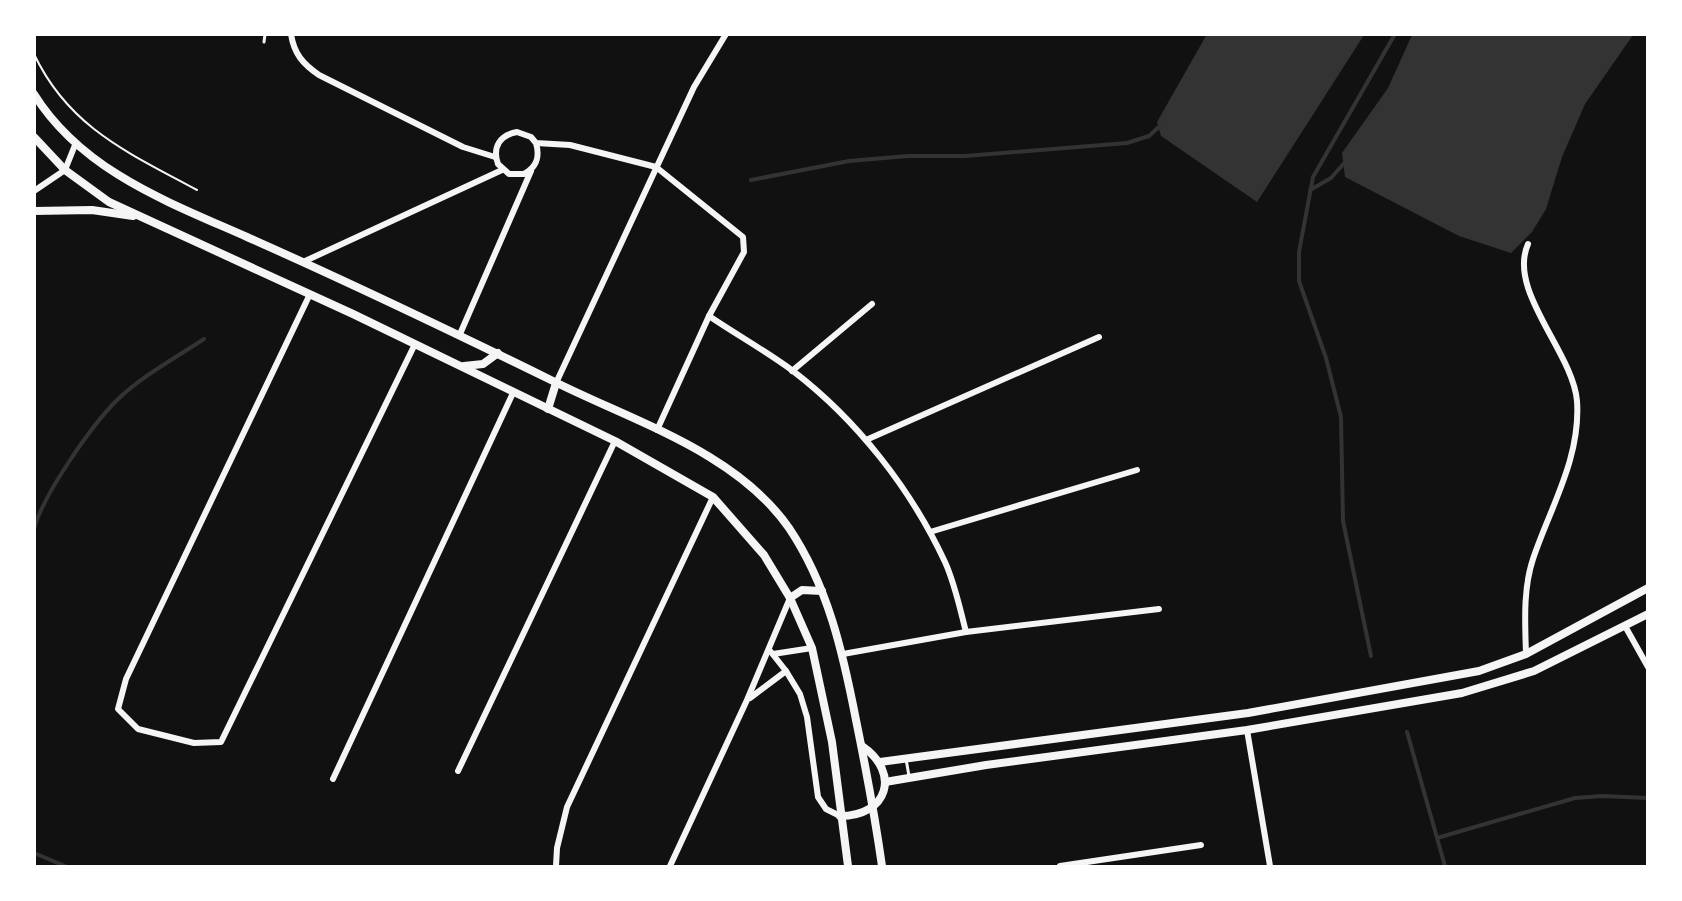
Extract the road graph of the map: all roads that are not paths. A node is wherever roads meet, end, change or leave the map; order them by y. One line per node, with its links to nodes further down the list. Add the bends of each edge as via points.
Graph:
1 (264, 34): 4 (lane)
2 (291, 34): 9 (street, via 300,59 319,75 463,147)
3 (726, 35): 10 (street, via 694,87)
4 (264, 42)
5 (34, 94): 8 (street)
6 (34, 137): 11 (street)
7 (536, 143): 9 (street, via 525,134 510,133 499,142); 10 (street, via 570,145); 13 (street, via 538,158)
8 (75, 145): 11 (street); 18 (street, via 134,184)
9 (495, 157): 12 (street)
10 (656, 167): 21 (street, via 743,237 744,252); 28 (street)
11 (65, 170): 14 (street); 16 (street, via 109,202)
12 (502, 170): 13 (street, via 516,175); 18 (street)
13 (531, 170): 22 (street)
14 (34, 191)
15 (34, 211): 16 (street, via 92,210)
16 (142, 218): 19 (street)
17 (1528, 244): 47 (street, via 1522,261 1526,281 1562,356 1577,401 1568,471 1527,582)
18 (303, 262): 22 (street)
19 (310, 294): 24 (street); 24 (street, via 126,679 118,710 138,729 194,743 221,742)
20 (872, 304): 27 (street)
21 (709, 316): 27 (street); 31 (street)
22 (460, 334): 25 (street)
23 (1099, 337): 32 (street)
24 (415, 344): 26 (street)
25 (498, 353): 26 (street, via 483,364); 28 (street)
26 (460, 366): 29 (street)
27 (792, 370): 32 (street)
28 (556, 383): 30 (street); 31 (street)
29 (513, 393): 30 (street); 57 (street)
30 (548, 409): 33 (street)
31 (657, 430): 38 (street, via 720,465 762,496 790,530)
32 (866, 440): 36 (street)
33 (615, 441): 35 (street); 55 (street)
34 (1137, 470): 36 (street)
35 (713, 497): 39 (street, via 757,545); 62 (street, via 567,807)
36 (930, 532): 43 (street, via 946,564)
37 (1647, 588): 47 (street)
38 (822, 591): 39 (street, via 802,590); 46 (street)
39 (790, 598): 44 (street); 45 (street)
40 (1159, 609): 43 (street)
41 (1647, 614): 42 (street)
42 (1625, 626): 48 (street); 51 (street, via 1534,671 1487,687)
43 (966, 632): 46 (street)
44 (813, 648): 45 (street); 60 (street, via 832,742)
45 (771, 652): 49 (street); 50 (street)
46 (843, 654): 52 (street)
47 (1526, 654): 53 (street, via 1479,671 1248,713)
48 (1647, 666)
49 (786, 671): 50 (street); 60 (street, via 800,694 807,717 818,797 826,809)
50 (747, 700): 63 (street)
51 (1247, 730): 56 (street); 67 (street)
52 (862, 746): 54 (street); 59 (street)
53 (906, 759): 54 (street); 56 (lane)
54 (880, 762): 58 (street)
55 (458, 771)
56 (909, 778): 58 (street)
57 (333, 779)
58 (885, 782): 59 (street)
59 (874, 807): 60 (street); 65 (street)
60 (840, 816): 64 (street)
61 (1201, 845): 66 (street)
62 (556, 867)
63 (670, 867)
64 (848, 867)
65 (882, 867)
66 (1060, 867)
67 (1270, 867)

